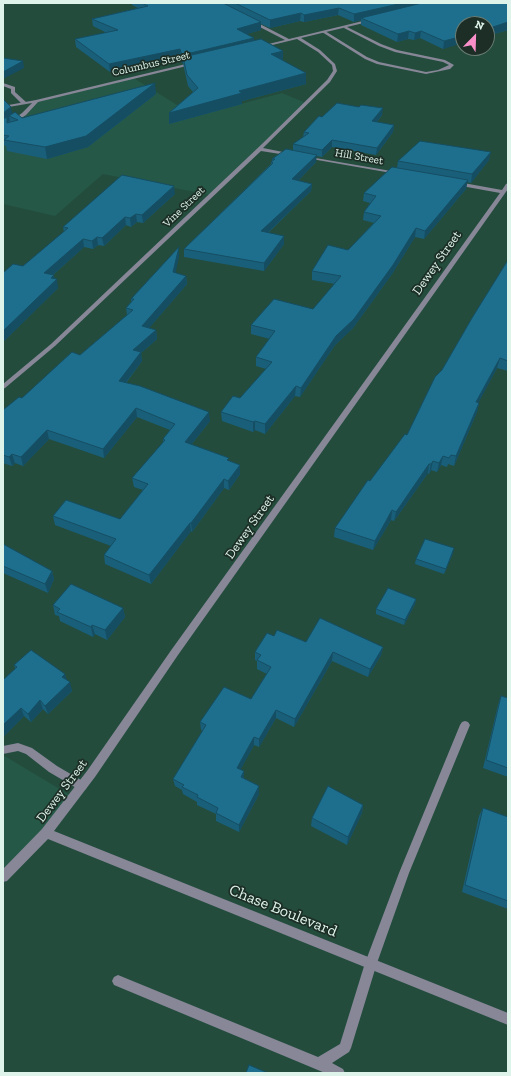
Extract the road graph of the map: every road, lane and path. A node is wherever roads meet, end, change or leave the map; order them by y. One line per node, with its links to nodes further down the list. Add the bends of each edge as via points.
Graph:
1 (246, 19): 6 (street)
2 (376, 19): 3 (street)
3 (345, 27): 4 (street); 4 (street, via 396,51 452,65 426,73 378,64)
4 (324, 32): 5 (street)
5 (298, 38): 6 (street); 14 (street, Vine Street, via 330,60 335,71 329,81)
6 (288, 40): 7 (street)
7 (255, 48)
8 (201, 61): 10 (street, Columbus Street)
9 (3, 84): 11 (street, via 13,88 13,92)
10 (36, 101): 11 (street, Columbus Street); 13 (street, via 24,114)
11 (24, 103): 12 (street, Columbus Street)
12 (3, 107)
13 (3, 129)
14 (260, 149): 15 (street, Hill Street); 19 (street, Vine Street, via 53,345)
15 (400, 174)
16 (454, 184): 18 (street)
17 (508, 185): 18 (street, Dewey Street)
18 (502, 192): 22 (street, Dewey Street)
19 (3, 386)
20 (465, 725): 25 (street, via 404,874)
21 (3, 750): 22 (street, via 18,747 28,750)
22 (82, 786): 23 (street, Dewey Street)
23 (46, 833): 24 (street, Dewey Street); 25 (street, Chase Boulevard)
24 (3, 877)
25 (371, 963): 27 (street, Chase Boulevard); 28 (street, via 345,1048)
26 (118, 981): 28 (street)
27 (508, 1019)
28 (319, 1064): 29 (street)
29 (339, 1073)

